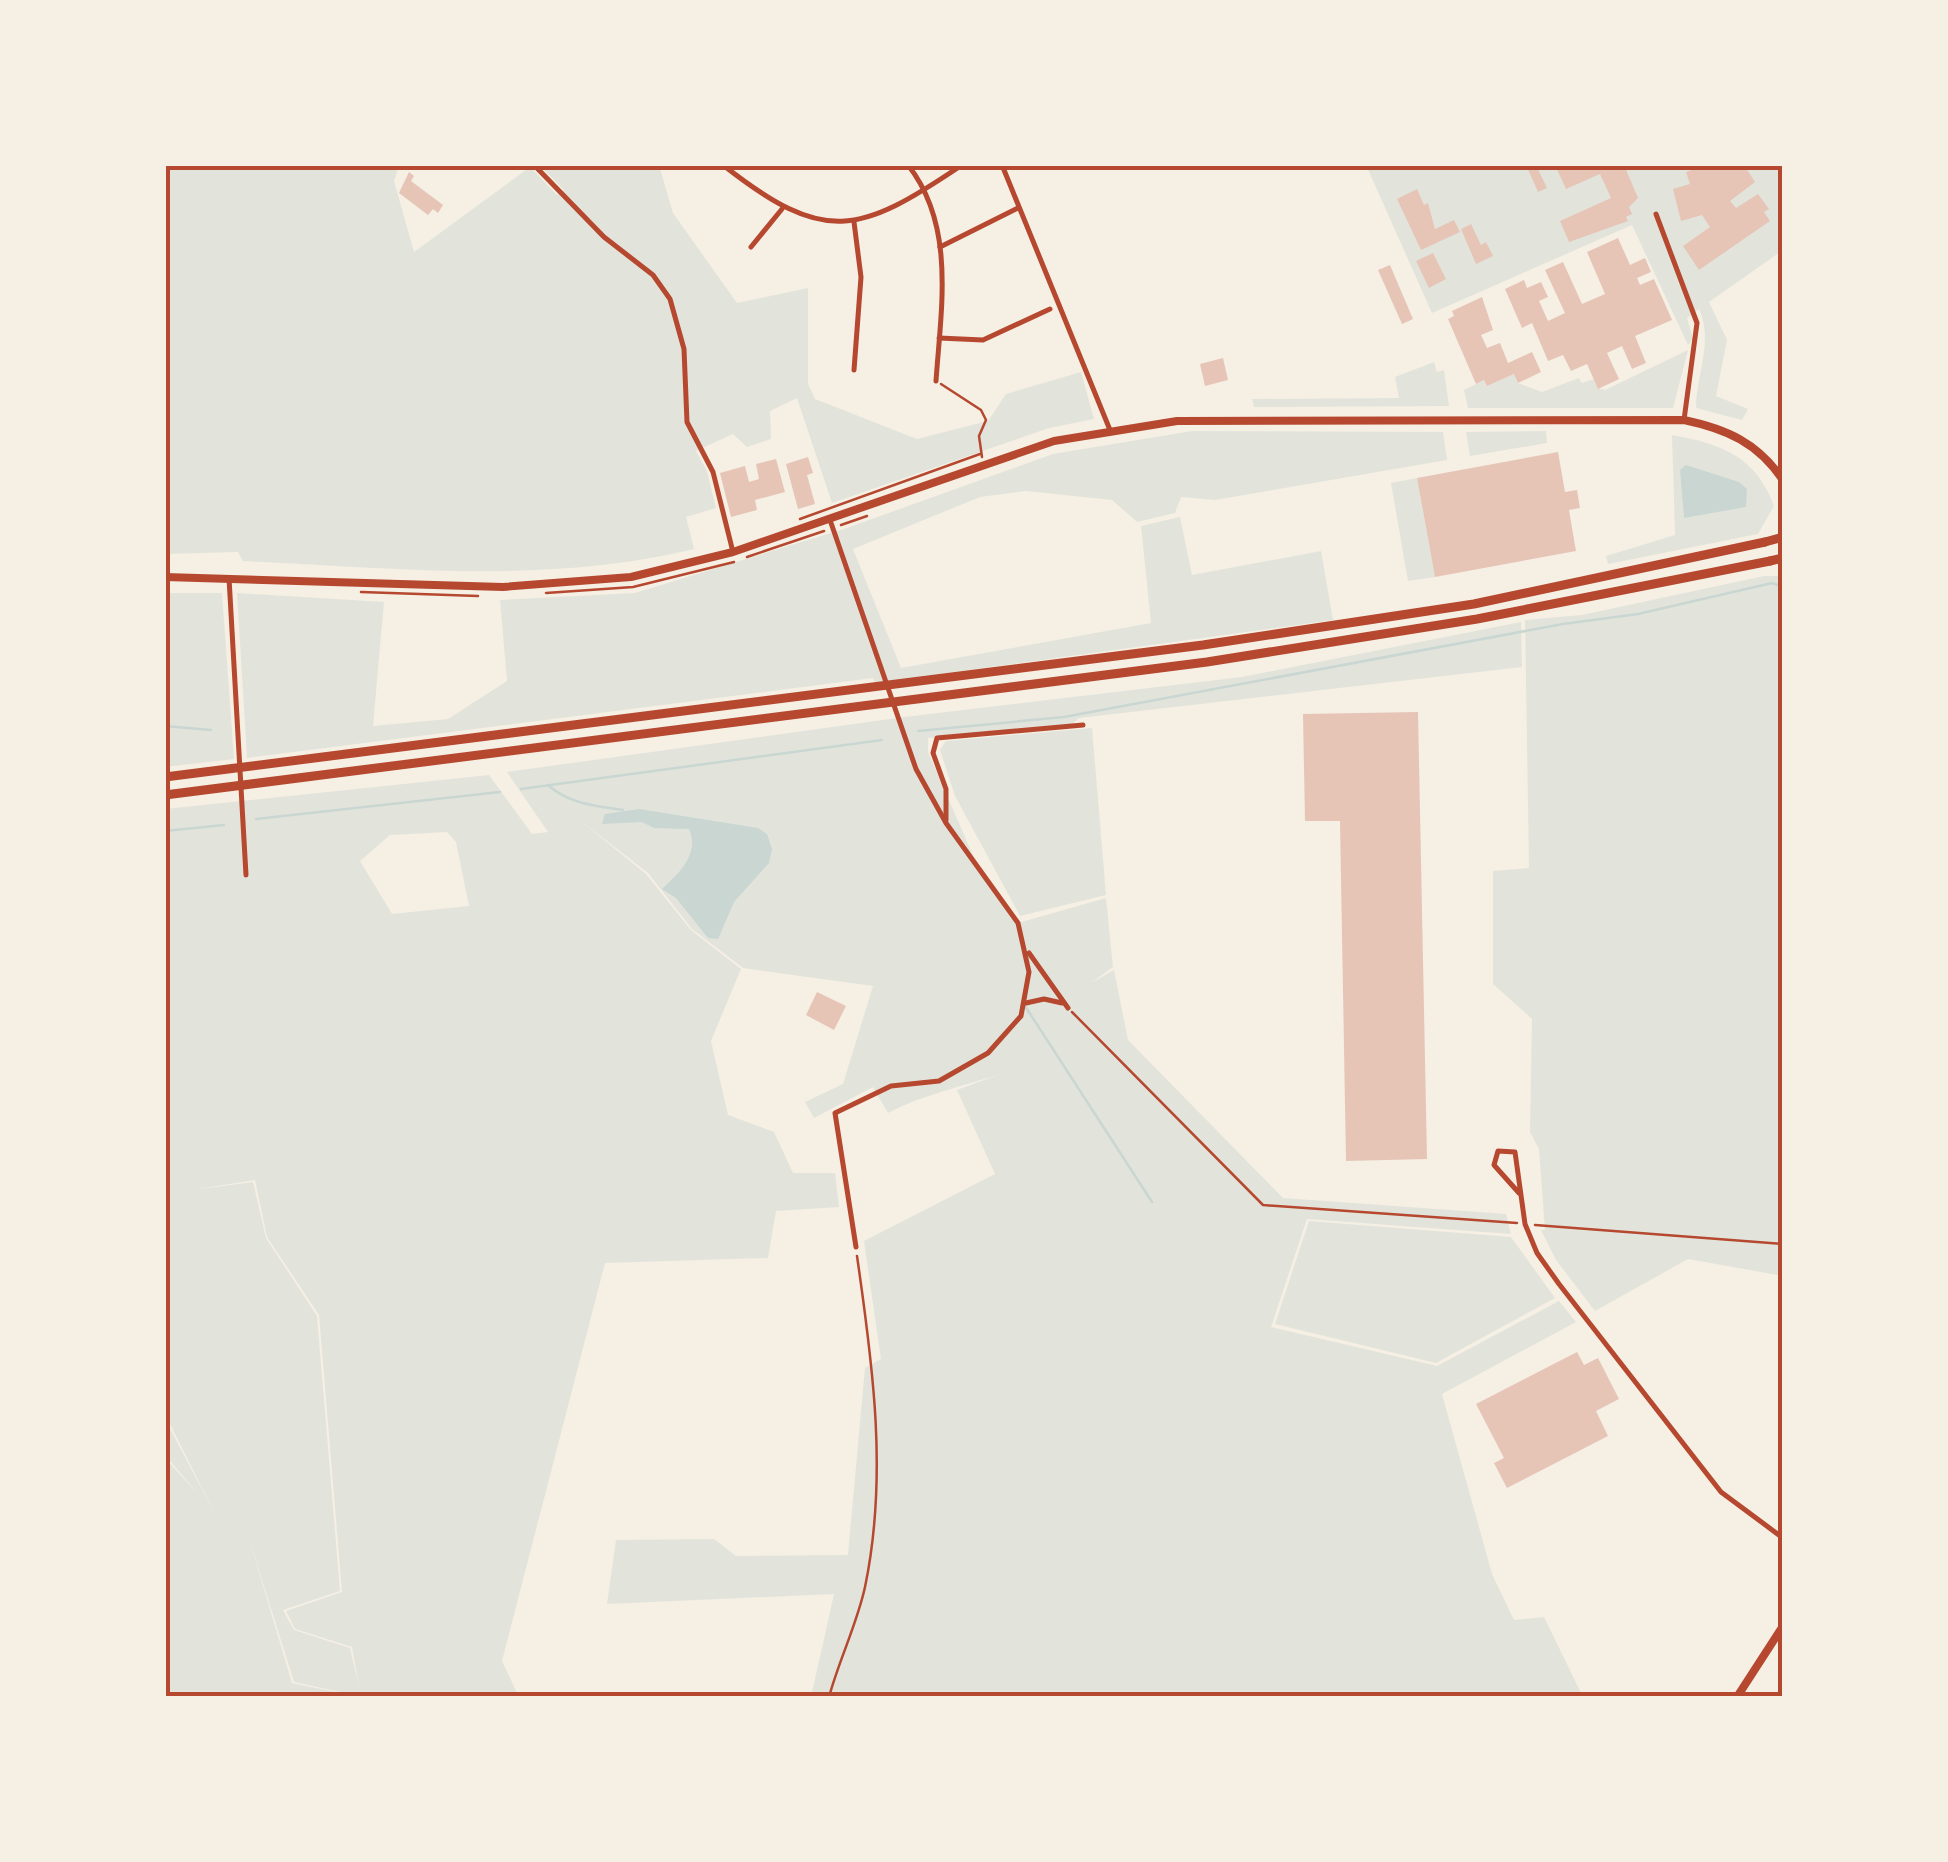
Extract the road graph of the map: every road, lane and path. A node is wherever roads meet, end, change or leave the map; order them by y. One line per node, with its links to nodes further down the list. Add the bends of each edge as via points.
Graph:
1 (534, 165): 23 (street, via 604,237 654,275 670,299 684,348 687,422 714,472)
2 (723, 165): 8 (street)
3 (908, 165): 6 (street)
4 (962, 165): 6 (street)
5 (1002, 165): 7 (street)
6 (926, 189): 10 (street); 11 (street)
7 (1019, 208): 11 (street); 18 (street)
8 (782, 209): 10 (street, via 811,220); 12 (street)
9 (1656, 214): 17 (street, via 1697,323)
10 (854, 222): 15 (street, via 861,277)
11 (940, 246): 14 (street)
12 (751, 248)
13 (1050, 308): 14 (street, via 983,340)
14 (939, 338): 16 (street)
15 (854, 370)
16 (936, 381): 20 (path, via 981,410 981,454)
17 (1684, 420): 18 (street, via 1231,420); 19 (street, via 1741,437)
18 (1110, 430): 21 (street, via 984,463)
19 (1783, 480)
20 (793, 524)
21 (831, 524): 23 (street); 23 (path); 30 (street, via 904,742)
22 (1783, 537): 28 (main road, via 1435,610)
23 (734, 557): 26 (street, via 631,577 522,586)
24 (1783, 558): 29 (main road, via 1476,619 1208,662)
25 (165, 577): 26 (street)
26 (229, 578): 31 (street)
27 (1083, 724): 30 (street, via 936,738)
28 (165, 776)
29 (165, 795)
30 (946, 822): 32 (street, via 997,890)
31 (246, 875)
32 (1028, 950): 33 (street); 34 (street)
33 (1025, 1005): 34 (street, via 1058,1000); 38 (street, via 999,1044 956,1073 929,1084 891,1086 836,1113)
34 (1068, 1008): 36 (path, via 1263,1205)
35 (1520, 1192): 35 (street, via 1494,1164 1498,1151 1515,1152); 36 (street)
36 (1525, 1224): 37 (path); 39 (street, via 1559,1284 1722,1492)
37 (1783, 1244)
38 (856, 1247): 41 (path, via 874,1372 876,1518 865,1587)
39 (1783, 1538)
40 (1783, 1626): 42 (street)
41 (829, 1697)
42 (1737, 1697)

